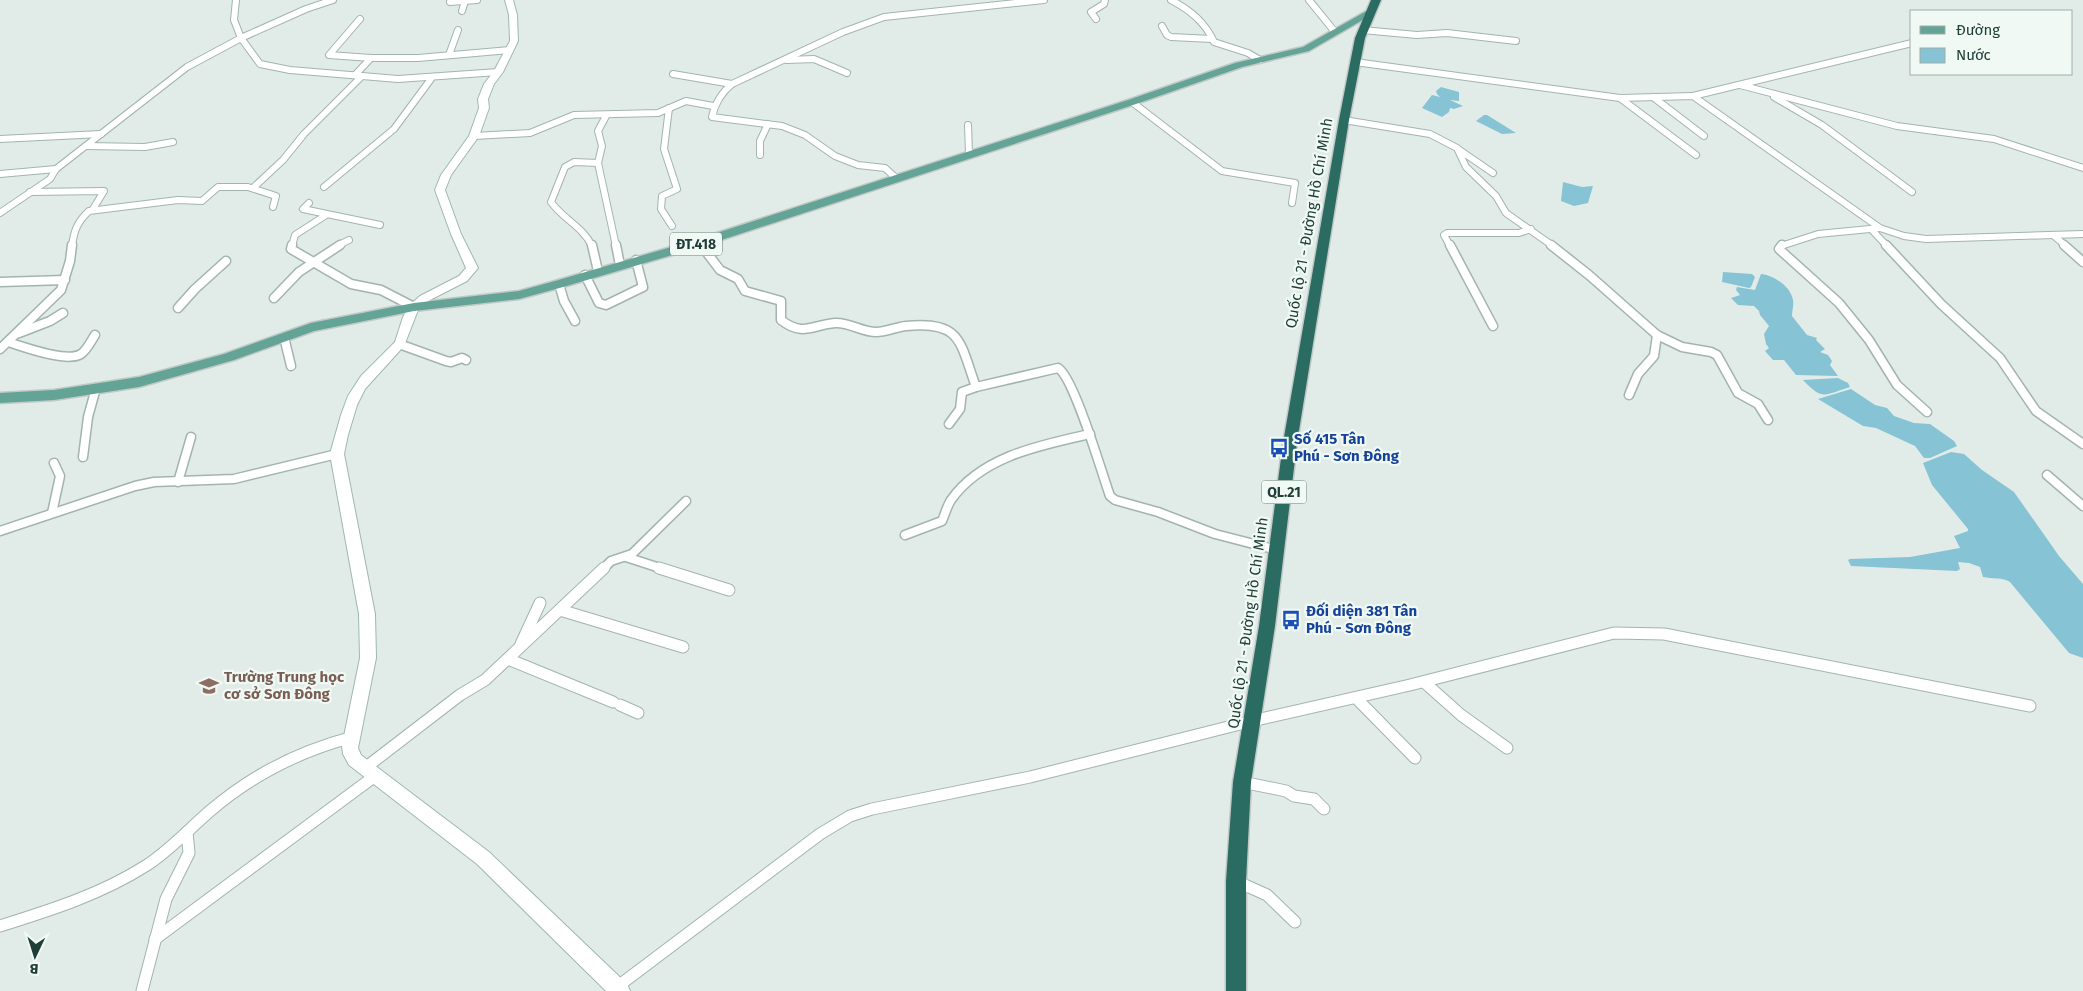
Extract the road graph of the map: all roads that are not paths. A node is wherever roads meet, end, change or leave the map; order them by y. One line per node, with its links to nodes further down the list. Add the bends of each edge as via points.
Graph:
1 (236, 0): 20 (street, via 234,20)
2 (333, 0): 20 (street, via 306,8)
3 (477, 0): 9 (street)
4 (509, 0): 24 (street, via 514,41)
5 (1044, 0): 12 (street)
6 (1105, 0): 15 (street, via 1091,12)
7 (1171, 0): 21 (street, via 1197,17)
8 (1309, 0): 19 (street)
9 (465, 1): 10 (street); 13 (street)
10 (450, 2)
11 (1373, 6): 18 (highway, Quốc lộ 21 - Đường Hồ Chí Minh / QL.21); 19 (main road, ĐT.418)
12 (964, 8): 27 (street, via 884,17)
13 (462, 11)
14 (360, 19): 26 (street, via 329,54)
15 (1096, 19)
16 (1162, 26): 21 (street, via 1171,38)
17 (458, 30): 25 (street)
18 (1362, 30): 22 (street, via 1417,36 1448,33); 29 (highway, Quốc lộ 21 - Đường Hồ Chí Minh / QL.21)
19 (1335, 32): 28 (main road, ĐT.418, via 1306,49)
20 (241, 38): 33 (street, via 260,64); 48 (street, via 187,67)
21 (1212, 39): 28 (street, via 1219,46 1234,48)
22 (1516, 41)
23 (1910, 43): 36 (street)
24 (510, 50): 25 (street); 30 (street)
25 (449, 55): 26 (street)
26 (371, 58): 33 (street)
27 (782, 60): 32 (street, via 814,59); 35 (street)
28 (1260, 60): 41 (main road, ĐT.418)
29 (1355, 62): 40 (street); 45 (highway, Quốc lộ 21 - Đường Hồ Chí Minh / QL.21)
30 (498, 72): 34 (street); 49 (street, via 483,98 484,108)
31 (673, 74): 35 (street)
32 (847, 74)
33 (358, 76): 34 (street); 64 (street, via 283,160)
34 (431, 78): 65 (street, via 394,129)
35 (732, 84): 42 (street, via 722,92)
36 (1740, 85): 37 (street); 38 (street)
37 (1763, 91): 59 (street, via 1898,126 1994,139); 67 (street, via 1822,126)
38 (1693, 96): 39 (street); 76 (street)
39 (1653, 97): 40 (street); 50 (street)
40 (1620, 98): 57 (street)
41 (1132, 102): 55 (main road, ĐT.418); 69 (street, via 1222,170 1295,184)
42 (714, 106): 43 (street, via 686,101); 46 (street, via 712,117)
43 (669, 108): 44 (street, via 652,114); 75 (street, via 664,149 678,189 662,196 661,209)
44 (606, 116): 49 (street, via 567,117 519,135); 58 (street, via 598,132 602,146)
45 (1344, 120): 54 (street, via 1430,134); 128 (highway, Quốc lộ 21 - Đường Hồ Chí Minh / QL.21, via 1290,443)
46 (768, 124): 56 (street, via 760,141); 63 (street, via 805,135 835,156 858,165 885,168)
47 (968, 125): 55 (street)
48 (101, 134): 51 (street); 53 (street)
49 (474, 136): 94 (street, via 446,175 440,190 472,268 466,276)
50 (1704, 136)
51 (0, 139)
52 (172, 142): 53 (street, via 145,147)
53 (86, 146): 60 (street)
54 (1457, 148): 61 (street); 77 (street, via 1466,167 1498,199 1504,211)
55 (969, 154): 63 (main road, ĐT.418)
56 (760, 155)
57 (1696, 155)
58 (598, 162): 87 (street); 88 (street, via 565,167 551,202 591,244)
59 (2083, 168)
60 (56, 169): 62 (street); 66 (street, via 50,179)
61 (1493, 173)
62 (0, 174)
63 (896, 178): 82 (main road, ĐT.418)
64 (253, 188): 70 (street, via 276,196); 71 (street, via 218,187 202,201 178,200)
65 (324, 188)
66 (30, 192): 71 (street, via 104,191); 72 (street)
67 (1912, 192)
68 (309, 203): 73 (street, via 303,209)
69 (1292, 203)
70 (273, 207)
71 (93, 209): 90 (street, via 80,219 74,230)
72 (0, 213)
73 (326, 215): 74 (street); 84 (street, via 295,235 291,249)
74 (380, 225)
75 (672, 226)
76 (1880, 228): 78 (street); 80 (street, via 1926,239)
77 (1531, 229): 98 (street, via 1519,233 1444,235); 101 (street)
78 (1871, 229): 112 (street, via 1813,235 1782,245 1779,250 1848,313 1896,385); 117 (street, via 1941,304 2000,358 2036,411)
79 (2083, 234): 80 (street)
80 (2052, 235): 86 (street)
81 (349, 240): 84 (street)
82 (699, 243): 83 (main road, ĐT.418); 108 (street, via 720,270 738,279 746,294 781,302 781,320 795,329 812,330 837,323 872,332 914,326 939,327 952,332)
83 (636, 260): 87 (main road, ĐT.418); 89 (street, via 643,287 606,304 599,303)
84 (311, 261): 93 (street, via 294,274); 94 (street, via 351,284 381,290)
85 (226, 262): 95 (street)
86 (2083, 262)
87 (620, 265): 88 (main road, ĐT.418)
88 (598, 271): 89 (main road, ĐT.418)
89 (585, 275): 92 (main road, ĐT.418)
90 (65, 280): 91 (street); 99 (street, via 51,302)
91 (0, 282)
92 (559, 284): 94 (main road, ĐT.418, via 519,295); 97 (street)
93 (274, 298)
94 (414, 307): 102 (main road, ĐT.418, via 311,327); 104 (street)
95 (178, 308)
96 (63, 313): 99 (street)
97 (575, 321)
98 (1492, 326)
99 (16, 334): 103 (street)
100 (95, 335): 103 (street, via 76,356 49,354)
101 (1657, 335): 110 (street, via 1654,356 1638,374); 113 (street, via 1682,347 1717,355 1738,393 1758,404)
102 (284, 337): 107 (street); 109 (main road, ĐT.418, via 229,357 139,382)
103 (8, 342): 105 (street)
104 (399, 344): 106 (street, via 446,361); 118 (street, via 356,393)
105 (0, 349)
106 (466, 360)
107 (292, 366)
108 (976, 387): 114 (street, via 963,391 960,411); 115 (street, via 1058,368 1072,390)
109 (96, 388): 111 (main road, ĐT.418, via 54,395); 119 (street, via 88,417)
110 (1628, 395)
111 (0, 398)
112 (1927, 412)
113 (1768, 420)
114 (949, 424)
115 (1090, 434): 127 (street, via 1018,452 1003,459 956,494 942,521); 128 (street, via 1110,496 1115,500 1215,534)
116 (191, 437): 122 (street)
117 (2083, 444)
118 (337, 454): 122 (street, via 234,479); 141 (street, via 367,614 368,658)
119 (83, 458)
120 (54, 463): 125 (street, via 60,476)
121 (2047, 475): 124 (street)
122 (178, 482): 125 (street, via 135,486)
123 (686, 502): 129 (street)
124 (2083, 506)
125 (52, 513): 126 (street)
126 (0, 531)
127 (905, 535)
128 (1277, 550): 140 (highway, Quốc lộ 21 - Đường Hồ Chí Minh / QL.21)
129 (626, 557): 130 (street); 132 (street, via 611,561)
130 (729, 590)
131 (540, 603): 133 (street)
132 (560, 610): 133 (street); 134 (street)
133 (520, 647): 135 (street)
134 (683, 648)
135 (508, 659): 139 (street); 144 (street, via 485,680 460,695)
136 (1424, 682): 137 (street); 138 (street, via 1614,633 1646,632); 142 (street, via 1461,715)
137 (1356, 698): 140 (street); 143 (street)
138 (2030, 706)
139 (638, 714)
140 (1252, 721): 145 (highway, Quốc lộ 21 - Đường Hồ Chí Minh / QL.21); 152 (street, via 1030,777 850,816 820,834)
141 (354, 737): 144 (street, via 349,746 351,754); 147 (street, via 320,746 282,762 228,796)
142 (1507, 748)
143 (1415, 758)
144 (370, 772): 151 (street); 152 (street, via 483,858)
145 (1242, 782): 146 (street, via 1314,799); 148 (highway, Quốc lộ 21 - Đường Hồ Chí Minh / QL.21)
146 (1324, 809)
147 (188, 832): 150 (street, via 126,879); 151 (street, via 189,853 166,899)
148 (1236, 881): 149 (street, via 1267,895); 154 (highway, Quốc lộ 21 - Đường Hồ Chí Minh / QL.21)
149 (1295, 922)
150 (0, 926)
151 (155, 939): 153 (street)
152 (619, 989)
153 (140, 990)
154 (1236, 991)

